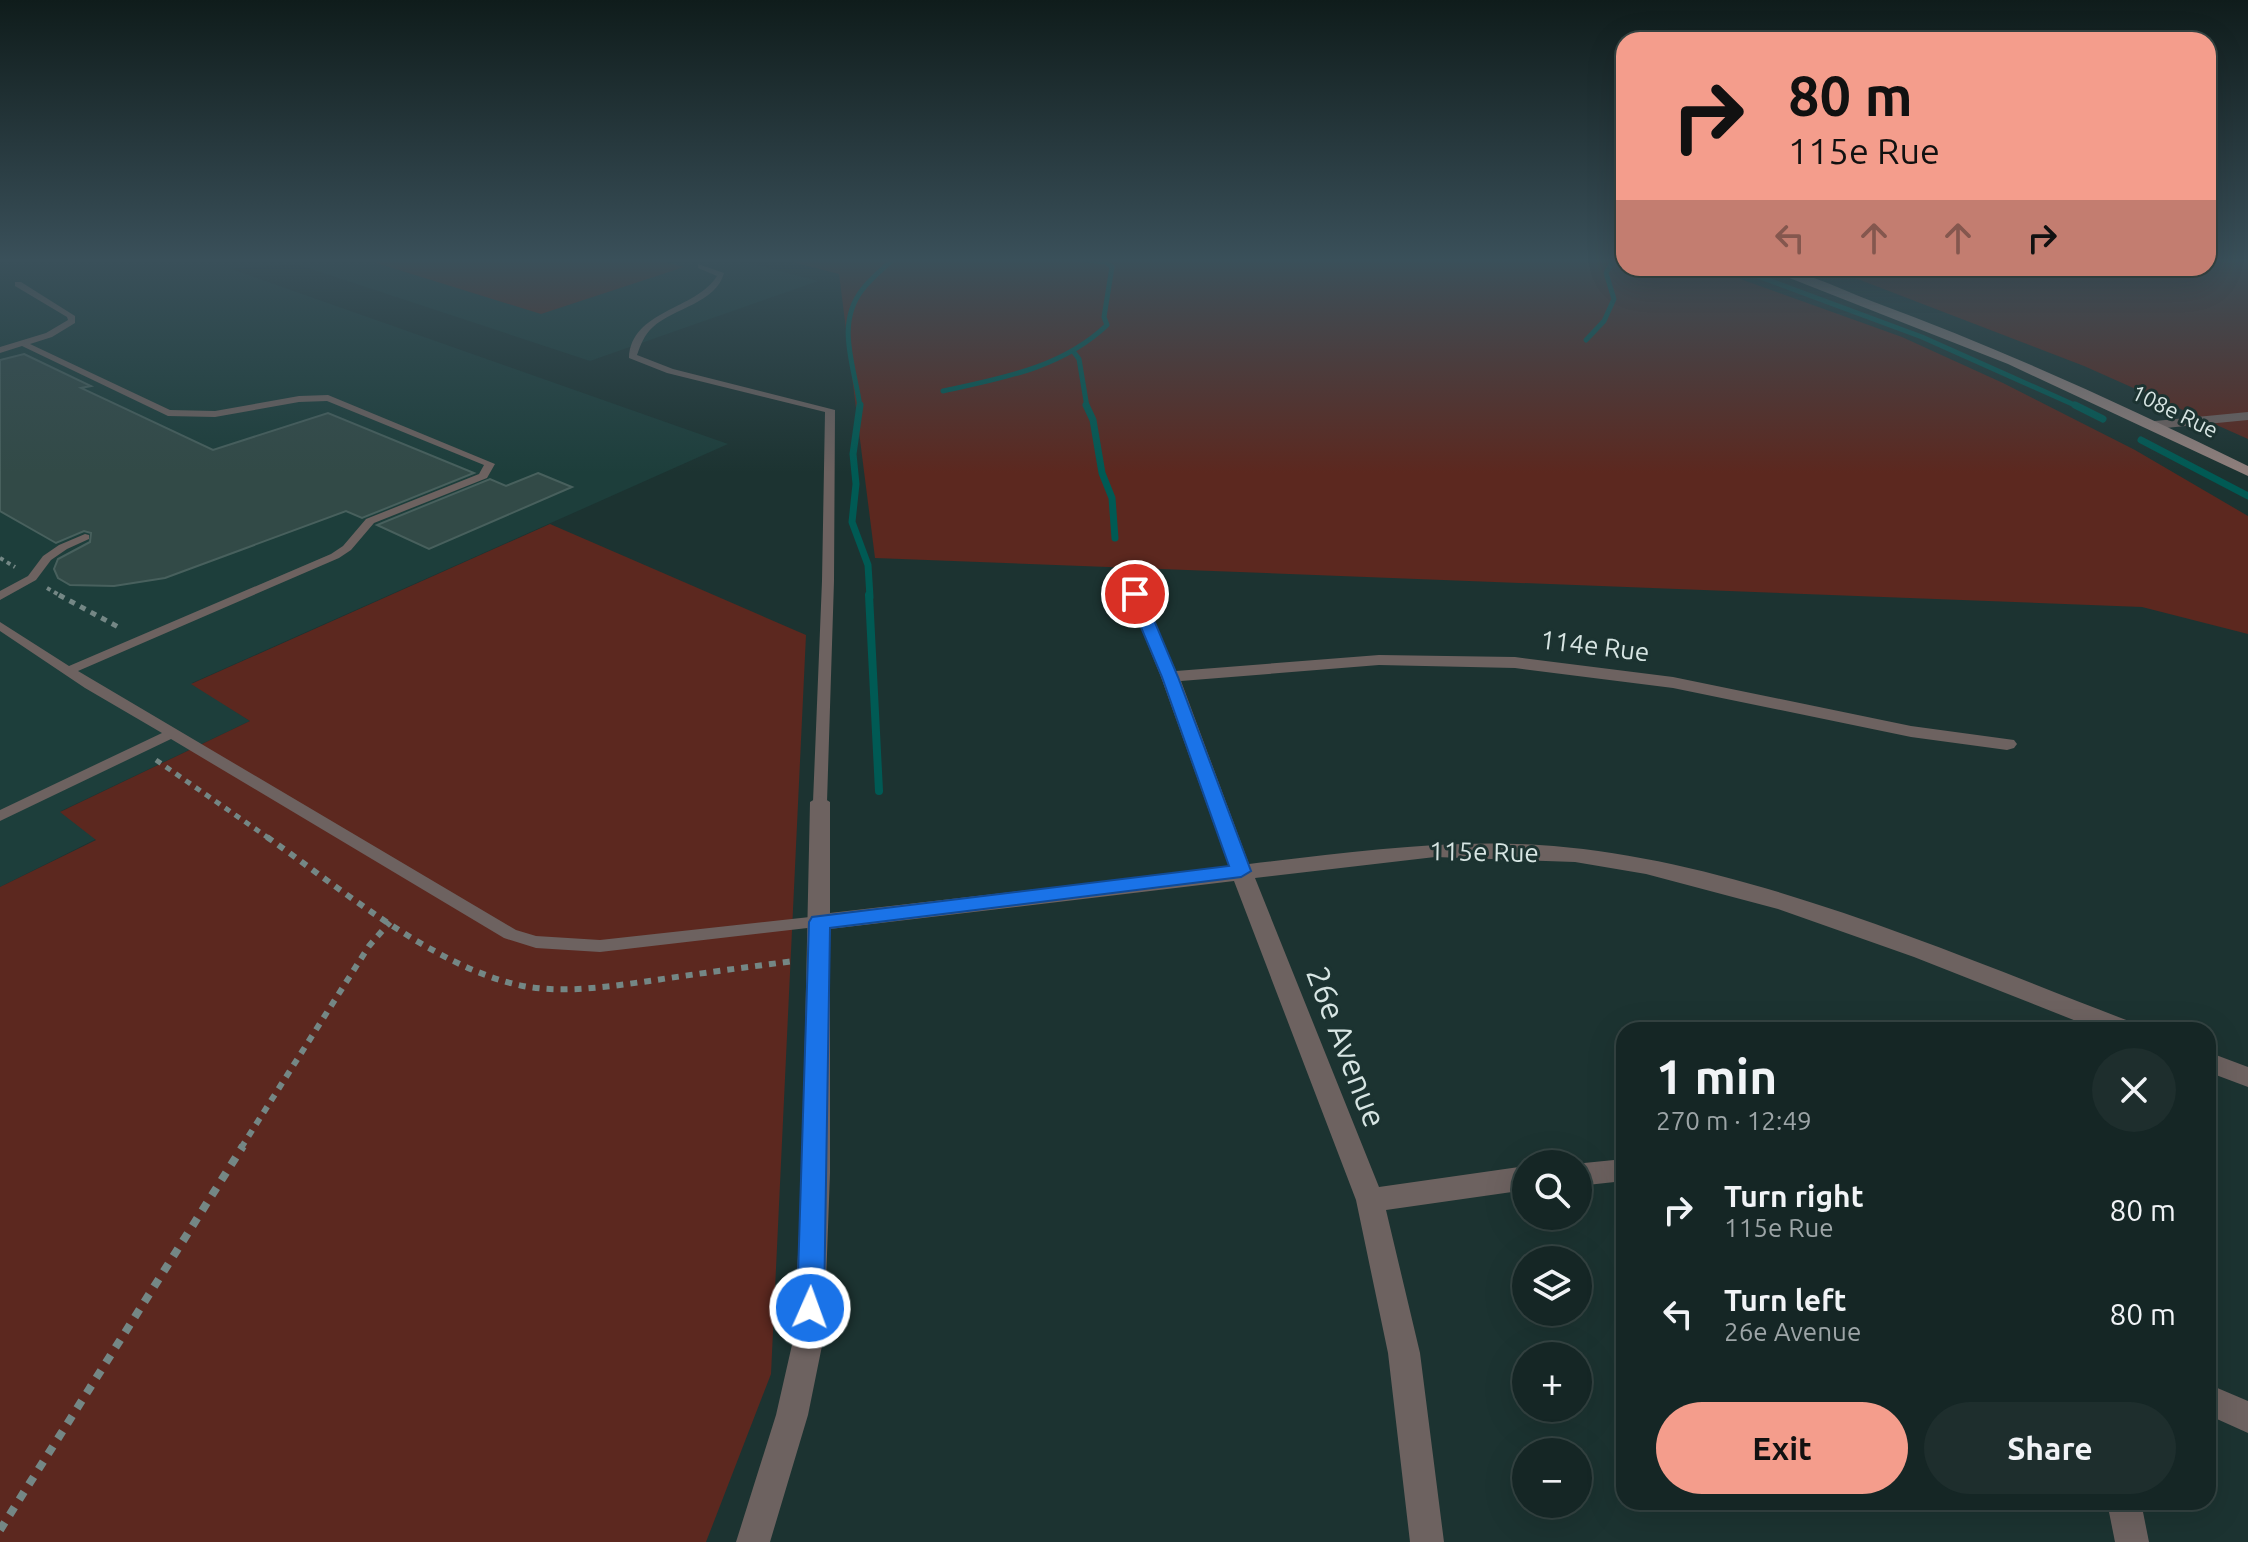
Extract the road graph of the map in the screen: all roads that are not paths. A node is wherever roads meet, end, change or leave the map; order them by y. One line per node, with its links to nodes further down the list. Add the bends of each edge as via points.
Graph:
1 (57, 330): 4 (lane)
2 (646, 330): 17 (lane, via 634,344 632,356 670,371 830,410)
3 (1936, 330): 7 (main road, 108e Rue)
4 (24, 344): 5 (lane); 13 (lane, via 168,413 215,414 328,398 490,464 483,476 370,521 335,556)
5 (0, 350)
6 (2248, 416): 7 (street)
7 (2155, 425): 8 (main road, 108e Rue)
8 (2248, 472)
9 (85, 537): 11 (lane, via 47,558 32,578)
10 (1135, 594): 14 (street, 26e Avenue)
11 (0, 596)
12 (1, 629): 13 (lane)
13 (68, 671): 15 (lane)
14 (1170, 677): 16 (street, 114e Rue, via 1366,660 1522,663 1708,688 1890,730); 19 (street, 26e Avenue)
15 (171, 734): 18 (lane); 20 (lane, via 482,919 536,942 600,946)
16 (2007, 744)
17 (820, 802): 20 (street)
18 (0, 816)
19 (1241, 871): 20 (street, 115e Rue); 21 (street, 115e Rue, via 1435,850 1576,855 1759,896); 27 (street, 26e Avenue)
20 (819, 922): 31 (street, via 809,1336 792,1415)
21 (2104, 1022)
22 (2216, 1065): 23 (street)
23 (2248, 1077)
24 (1616, 1171): 25 (street)
25 (1592, 1173)
26 (1512, 1180): 27 (street)
27 (1370, 1200): 32 (street, 26e Avenue, via 1404,1353)
28 (2216, 1403): 29 (street)
29 (2248, 1417)
30 (2126, 1510): 33 (street)
31 (753, 1542)
32 (1427, 1542)
33 (2132, 1542)

